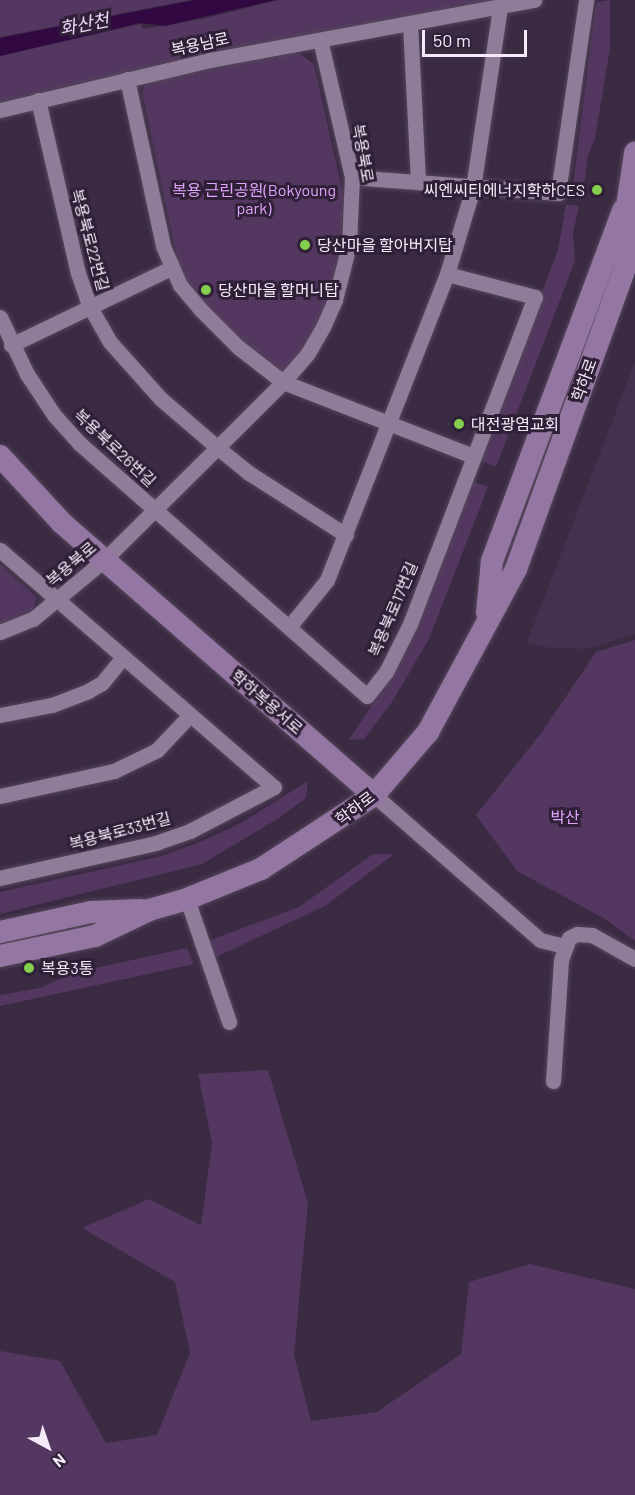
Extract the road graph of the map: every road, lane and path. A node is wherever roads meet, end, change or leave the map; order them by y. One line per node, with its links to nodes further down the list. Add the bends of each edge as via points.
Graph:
1 (535, 0): 3 (street, 복용남로)
2 (586, 0): 12 (street, via 558,193)
3 (500, 7): 4 (street, 복용남로); 12 (street)
4 (410, 23): 5 (street, 복용남로); 11 (street)
5 (320, 40): 6 (street, 복용남로); 10 (street, 복용북로)
6 (126, 79): 7 (street, 복용남로); 13 (street)
7 (38, 100): 8 (street, 복용남로); 15 (street, 복용북로22번길, via 67,229)
8 (0, 110)
9 (635, 153): 33 (street, 학하로, via 628,200 492,561 486,620 471,656 428,732)
10 (352, 177): 11 (street); 18 (street, 복용북로, via 348,245 335,300 308,352)
11 (418, 179): 12 (street)
12 (472, 188): 14 (street)
13 (171, 268): 15 (street); 18 (street, via 201,310 238,347)
14 (447, 273): 19 (street); 22 (street, 복용북로17번길, via 535,297)
15 (90, 307): 17 (street); 20 (street, 복용북로22번길, via 133,371)
16 (0, 317): 17 (street, 복용북로26번길)
17 (11, 345): 23 (street, 복용북로26번길, via 54,415)
18 (284, 382): 19 (street); 20 (street, 복용북로)
19 (389, 424): 22 (street); 24 (street)
20 (218, 448): 23 (street, 복용북로); 24 (street, via 249,473)
21 (0, 456): 26 (street, 학하복용서로, via 62,523)
22 (473, 456): 28 (street, 복용북로17번길, via 410,624 386,672 367,696)
23 (156, 510): 26 (street, 복용북로); 28 (street)
24 (346, 535): 28 (street, via 327,580)
25 (0, 549): 27 (street, 복용북로33번길)
26 (104, 560): 27 (street, 복용북로); 33 (street, 학하복용서로)
27 (56, 599): 29 (street, 복용북로, via 33,619); 30 (street, 복용북로33번길)
28 (289, 627)
29 (0, 632)
30 (123, 657): 31 (street, via 102,683 88,691 52,705); 32 (street, 복용북로33번길)
31 (0, 715)
32 (190, 715): 34 (street, via 156,750 114,771); 35 (street, 복용북로33번길, via 274,787 190,831 156,843)
33 (374, 795): 36 (street, 학하로, via 261,869); 39 (street, 학하복용서로, via 540,940)
34 (0, 796)
35 (0, 878)
36 (187, 899): 37 (street, 학하로); 42 (street)
37 (149, 910): 38 (street, 학하로, via 91,912); 40 (street, 학하로, via 95,936)
38 (0, 932)
39 (564, 946): 41 (street, via 577,934 592,935); 43 (street)
40 (0, 956)
41 (635, 958)
42 (230, 1022)
43 (553, 1082)

